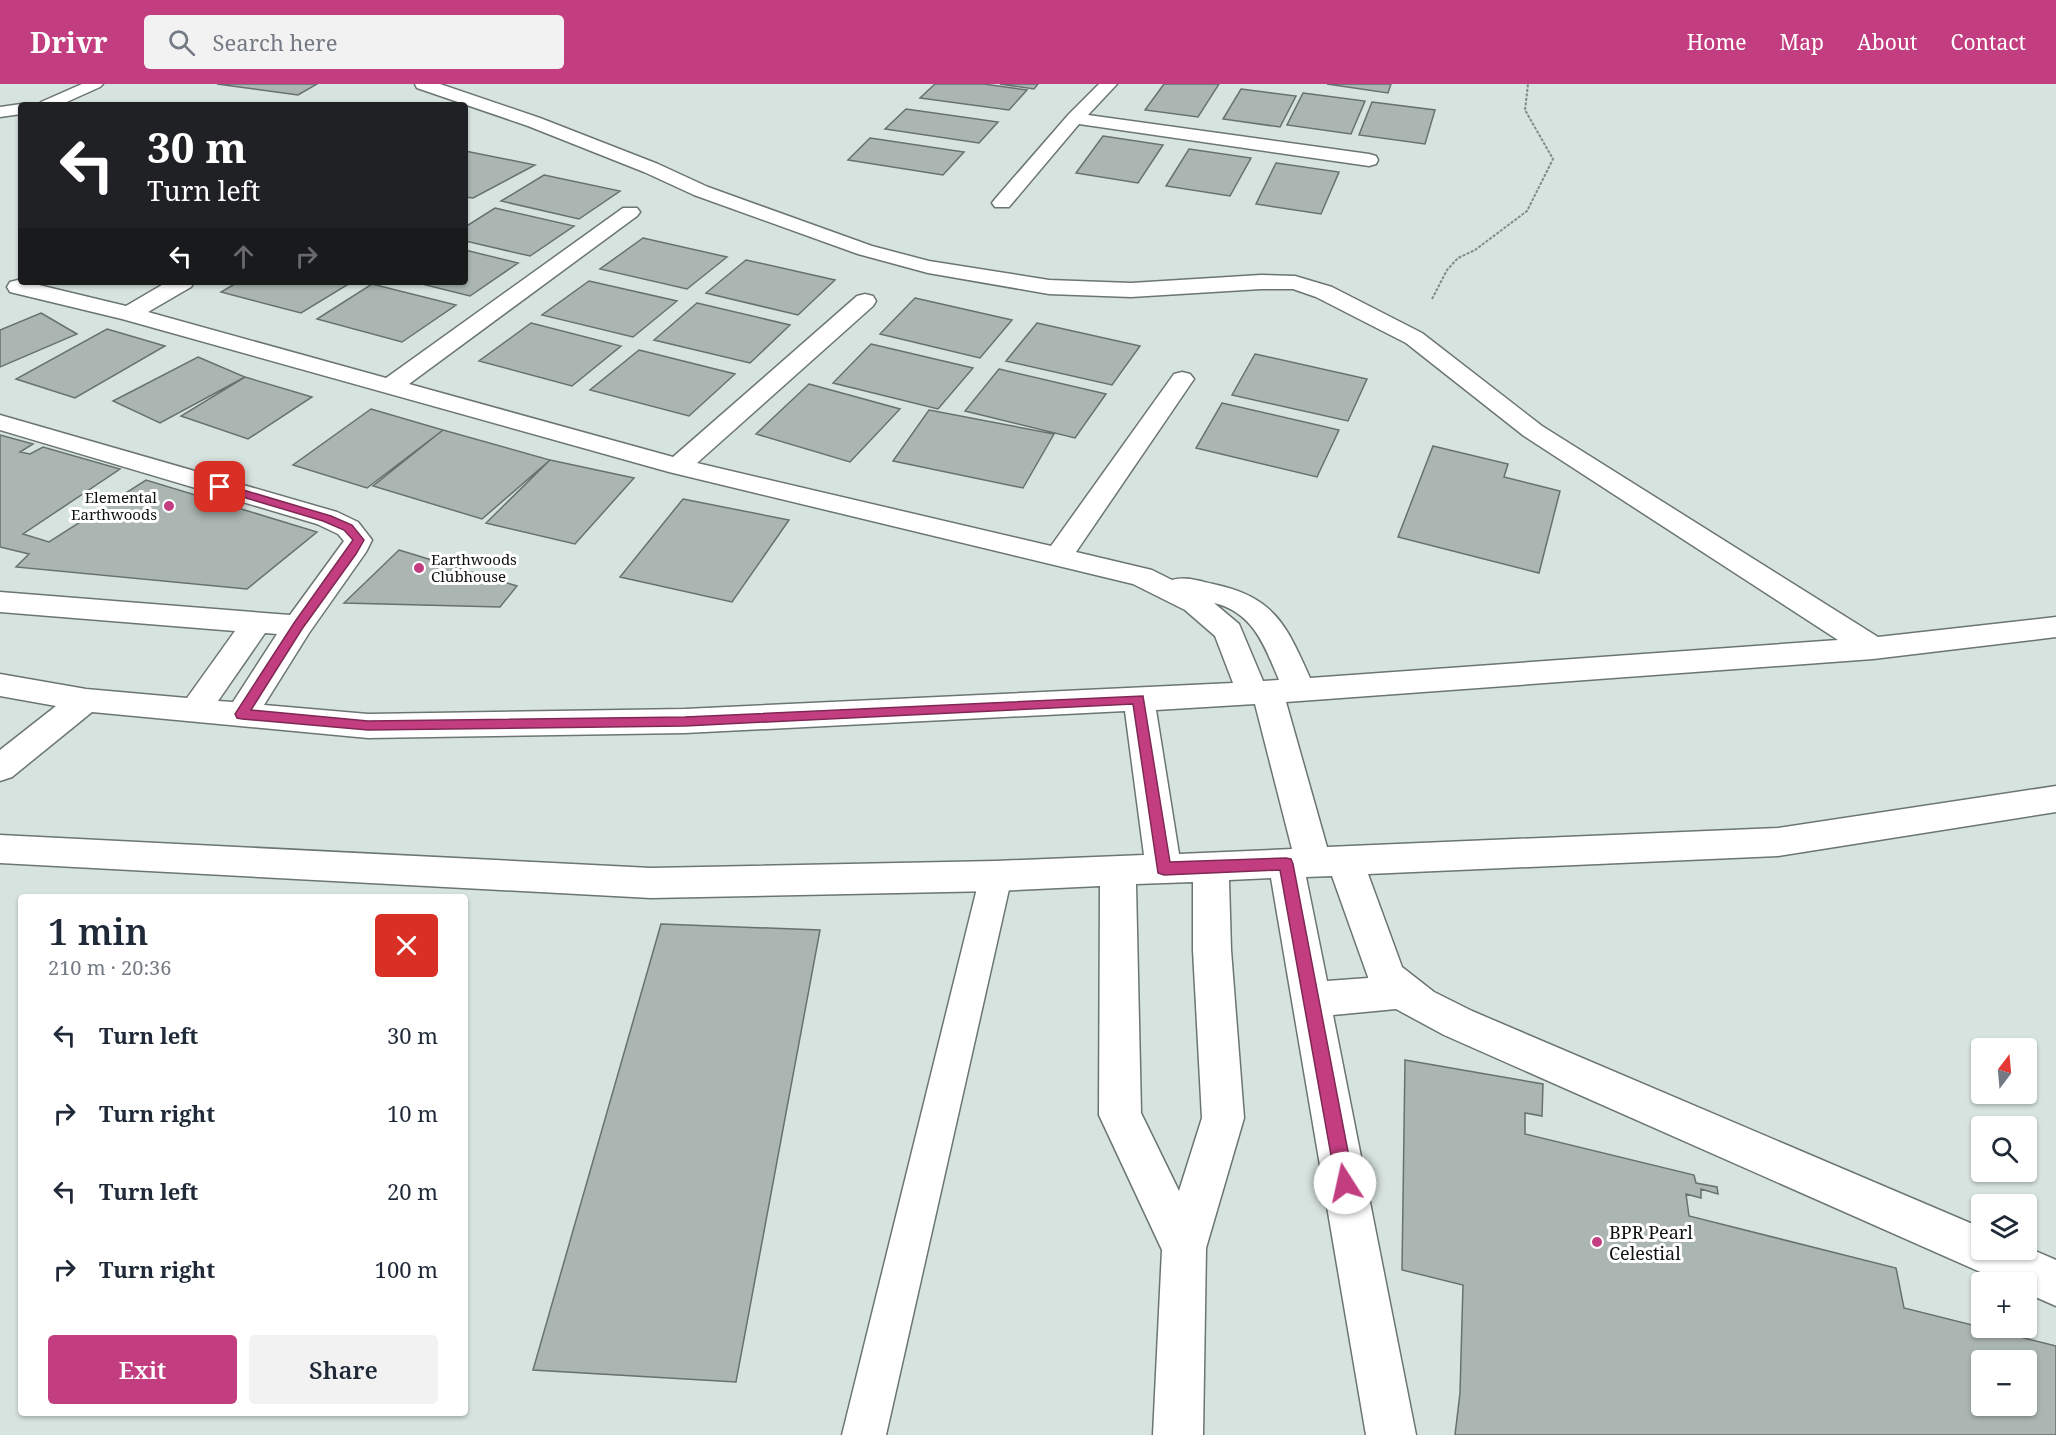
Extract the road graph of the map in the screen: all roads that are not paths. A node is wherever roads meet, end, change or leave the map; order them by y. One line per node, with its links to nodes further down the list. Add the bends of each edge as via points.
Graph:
1 (95, 84): 4 (lane)
2 (423, 84): 25 (street, via 534,122 701,191 865,250 928,267 1049,287 1131,290 1261,282 1294,283 1324,292 1414,338 1533,431)
3 (1109, 84): 7 (street)
4 (54, 102)
5 (18, 110): 6 (lane)
6 (0, 112)
7 (1075, 118): 8 (street); 9 (street)
8 (1369, 160)
9 (1002, 203)
10 (630, 212): 16 (street)
11 (178, 285): 14 (street)
12 (18, 287): 14 (street)
13 (865, 301): 18 (street)
14 (129, 314): 16 (street)
15 (1182, 379): 19 (street)
16 (389, 387): 18 (street)
17 (0, 422): 23 (street, via 327,518 348,528 358,540 356,546)
18 (678, 466): 19 (street)
19 (1059, 556): 20 (street)
20 (1142, 577): 27 (street, via 1195,603 1228,631); 27 (street, via 1243,602 1255,610 1268,625)
21 (0, 602): 22 (street)
22 (257, 622): 23 (street); 30 (street)
23 (298, 626): 31 (street)
24 (2056, 627): 25 (street)
25 (1873, 648): 27 (street)
26 (0, 685): 29 (street)
27 (1273, 691): 28 (street); 35 (street)
28 (1139, 699): 31 (street, via 685,722 368,726); 37 (street)
29 (86, 700): 30 (street); 32 (street)
30 (195, 710): 31 (street)
31 (242, 714)
32 (0, 768)
33 (2056, 800): 35 (street, via 1778,842)
34 (0, 849): 39 (street, via 651,883)
35 (1315, 862): 36 (street); 40 (street); 41 (street)
36 (1211, 866): 37 (street); 42 (street, via 1223,1118)
37 (1164, 869): 38 (street)
38 (1118, 871): 39 (street); 42 (street, via 1120,1115)
39 (996, 876): 44 (lane)
40 (1400, 992): 41 (street); 43 (street, via 1458,1023)
41 (1311, 1000): 46 (street)
42 (1184, 1248): 45 (street)
43 (2056, 1283)
44 (864, 1435)
45 (1178, 1435)
46 (1391, 1435)

